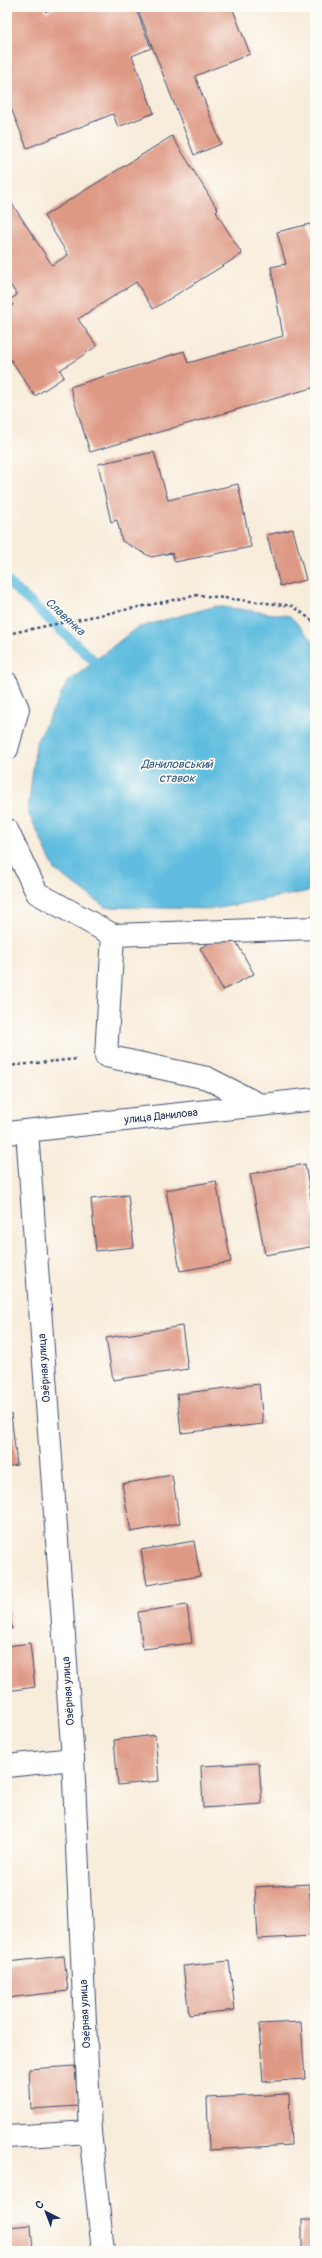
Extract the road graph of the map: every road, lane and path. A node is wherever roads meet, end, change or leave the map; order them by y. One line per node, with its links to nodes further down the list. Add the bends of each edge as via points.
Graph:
1 (315, 623): 2 (path, via 293,606 198,595)
2 (7, 634)
3 (7, 683): 4 (street, via 18,709)
4 (7, 749)
5 (7, 830): 7 (street, via 36,893)
6 (315, 928): 7 (street)
7 (113, 935): 8 (street)
8 (106, 1056): 9 (path); 11 (street, via 207,1078)
9 (7, 1066)
10 (315, 1099): 11 (street, улица Данилова)
11 (260, 1105): 12 (street, улица Данилова)
12 (17, 1132): 13 (street, Озёрная улица)
13 (73, 1759): 14 (street); 15 (street, Озёрная улица)
14 (7, 1766)
15 (90, 2132): 16 (street); 17 (street, Озёрная улица)
16 (7, 2137)
17 (103, 2251)

